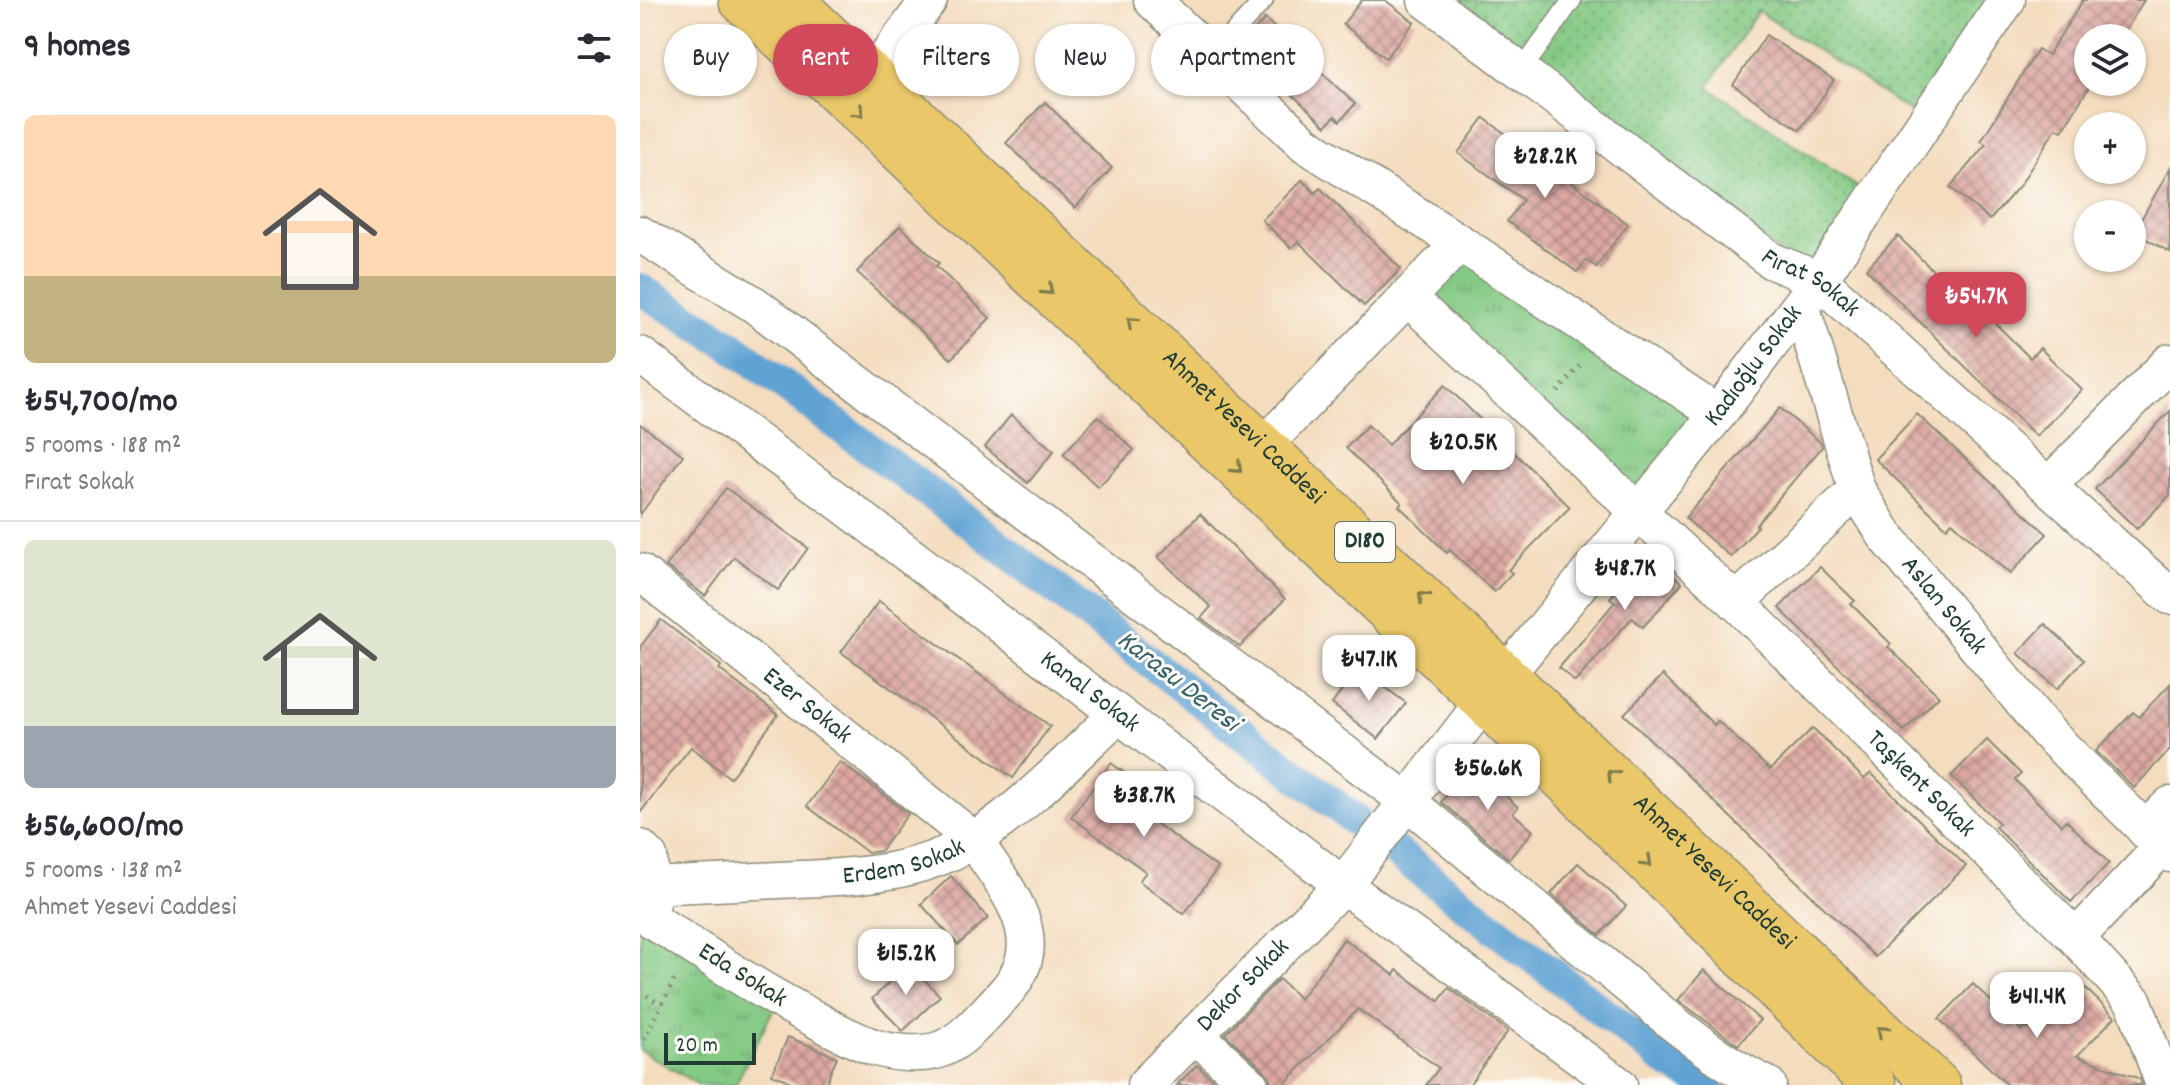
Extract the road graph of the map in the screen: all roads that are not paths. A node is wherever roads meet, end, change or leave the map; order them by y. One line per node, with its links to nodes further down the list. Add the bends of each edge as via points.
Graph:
1 (741, 0): 30 (highway, Ahmet Yesevi Caddesi / D180, one-way to 30)
2 (791, 0): 9 (highway, Ahmet Yesevi Caddesi / D180)
3 (929, 0): 12 (street)
4 (1152, 0): 10 (street)
5 (1264, 0): 11 (lane)
6 (1426, 0): 13 (street, Fırat Sokak)
7 (1572, 0): 13 (lane)
8 (2007, 0): 18 (street, Kadıoğlu Sokak)
9 (816, 24)
10 (1178, 24)
11 (1242, 24)
12 (878, 69)
13 (1520, 73): 18 (street, Fırat Sokak)
14 (878, 83): 23 (highway, Ahmet Yesevi Caddesi / D180, one-way to 14)
15 (1254, 96): 17 (street, via 1305,144)
16 (640, 234): 32 (street, via 755,305)
17 (1460, 243): 19 (street); 22 (street)
18 (1810, 292): 22 (street, Kadıoğlu Sokak); 24 (street, Fırat Sokak); 25 (street, Aslan Sokak)
19 (1407, 297): 23 (street); 26 (street, Taşkent Sokak)
20 (640, 355): 31 (street, Kanal Sokak)
21 (2170, 362): 24 (street)
22 (1718, 414): 26 (street, Kadıoğlu Sokak)
23 (1263, 446): 30 (highway, Ahmet Yesevi Caddesi / D180, one-way to 23)
24 (2048, 486): 28 (street, Fırat Sokak)
25 (1857, 490): 29 (street); 33 (street, Aslan Sokak, via 1885,535 2048,733)
26 (1639, 511): 29 (street, Taşkent Sokak); 30 (street, Kadıoğlu Sokak)
27 (640, 572): 34 (street, Ezer Sokak)
28 (2170, 596)
29 (1736, 602): 38 (street, Taşkent Sokak)
30 (1495, 688): 32 (street, Kadıoğlu Sokak); 44 (highway, Ahmet Yesevi Caddesi / D180, one-way to 44); 45 (highway, Ahmet Yesevi Caddesi / D180, one-way to 30)
31 (1118, 714): 34 (street, Erdem Sokak); 36 (street, Kanal Sokak)
32 (1407, 801): 36 (street, Dekor Sokak); 43 (street, via 1673,1023)
33 (2162, 834): 38 (street)
34 (974, 840): 37 (street, Erdem Sokak, via 899,870); 37 (street, Eda Sokak, via 1012,900 1028,943 1011,986 960,1038 939,1050 876,1048 778,1000 652,920)
35 (640, 848): 37 (street, via 649,857)
36 (1343, 885): 39 (street, Dekor Sokak); 42 (street, Kanal Sokak)
37 (645, 887)
38 (2076, 938): 46 (street, Taşkent Sokak, via 2134,1002)
39 (1195, 1034): 40 (street, Dekor Sokak); 41 (street)
40 (1145, 1085)
41 (1250, 1085)
42 (1619, 1085)
43 (1768, 1085)
44 (1874, 1085)
45 (1938, 1085)
46 (2164, 1085)

